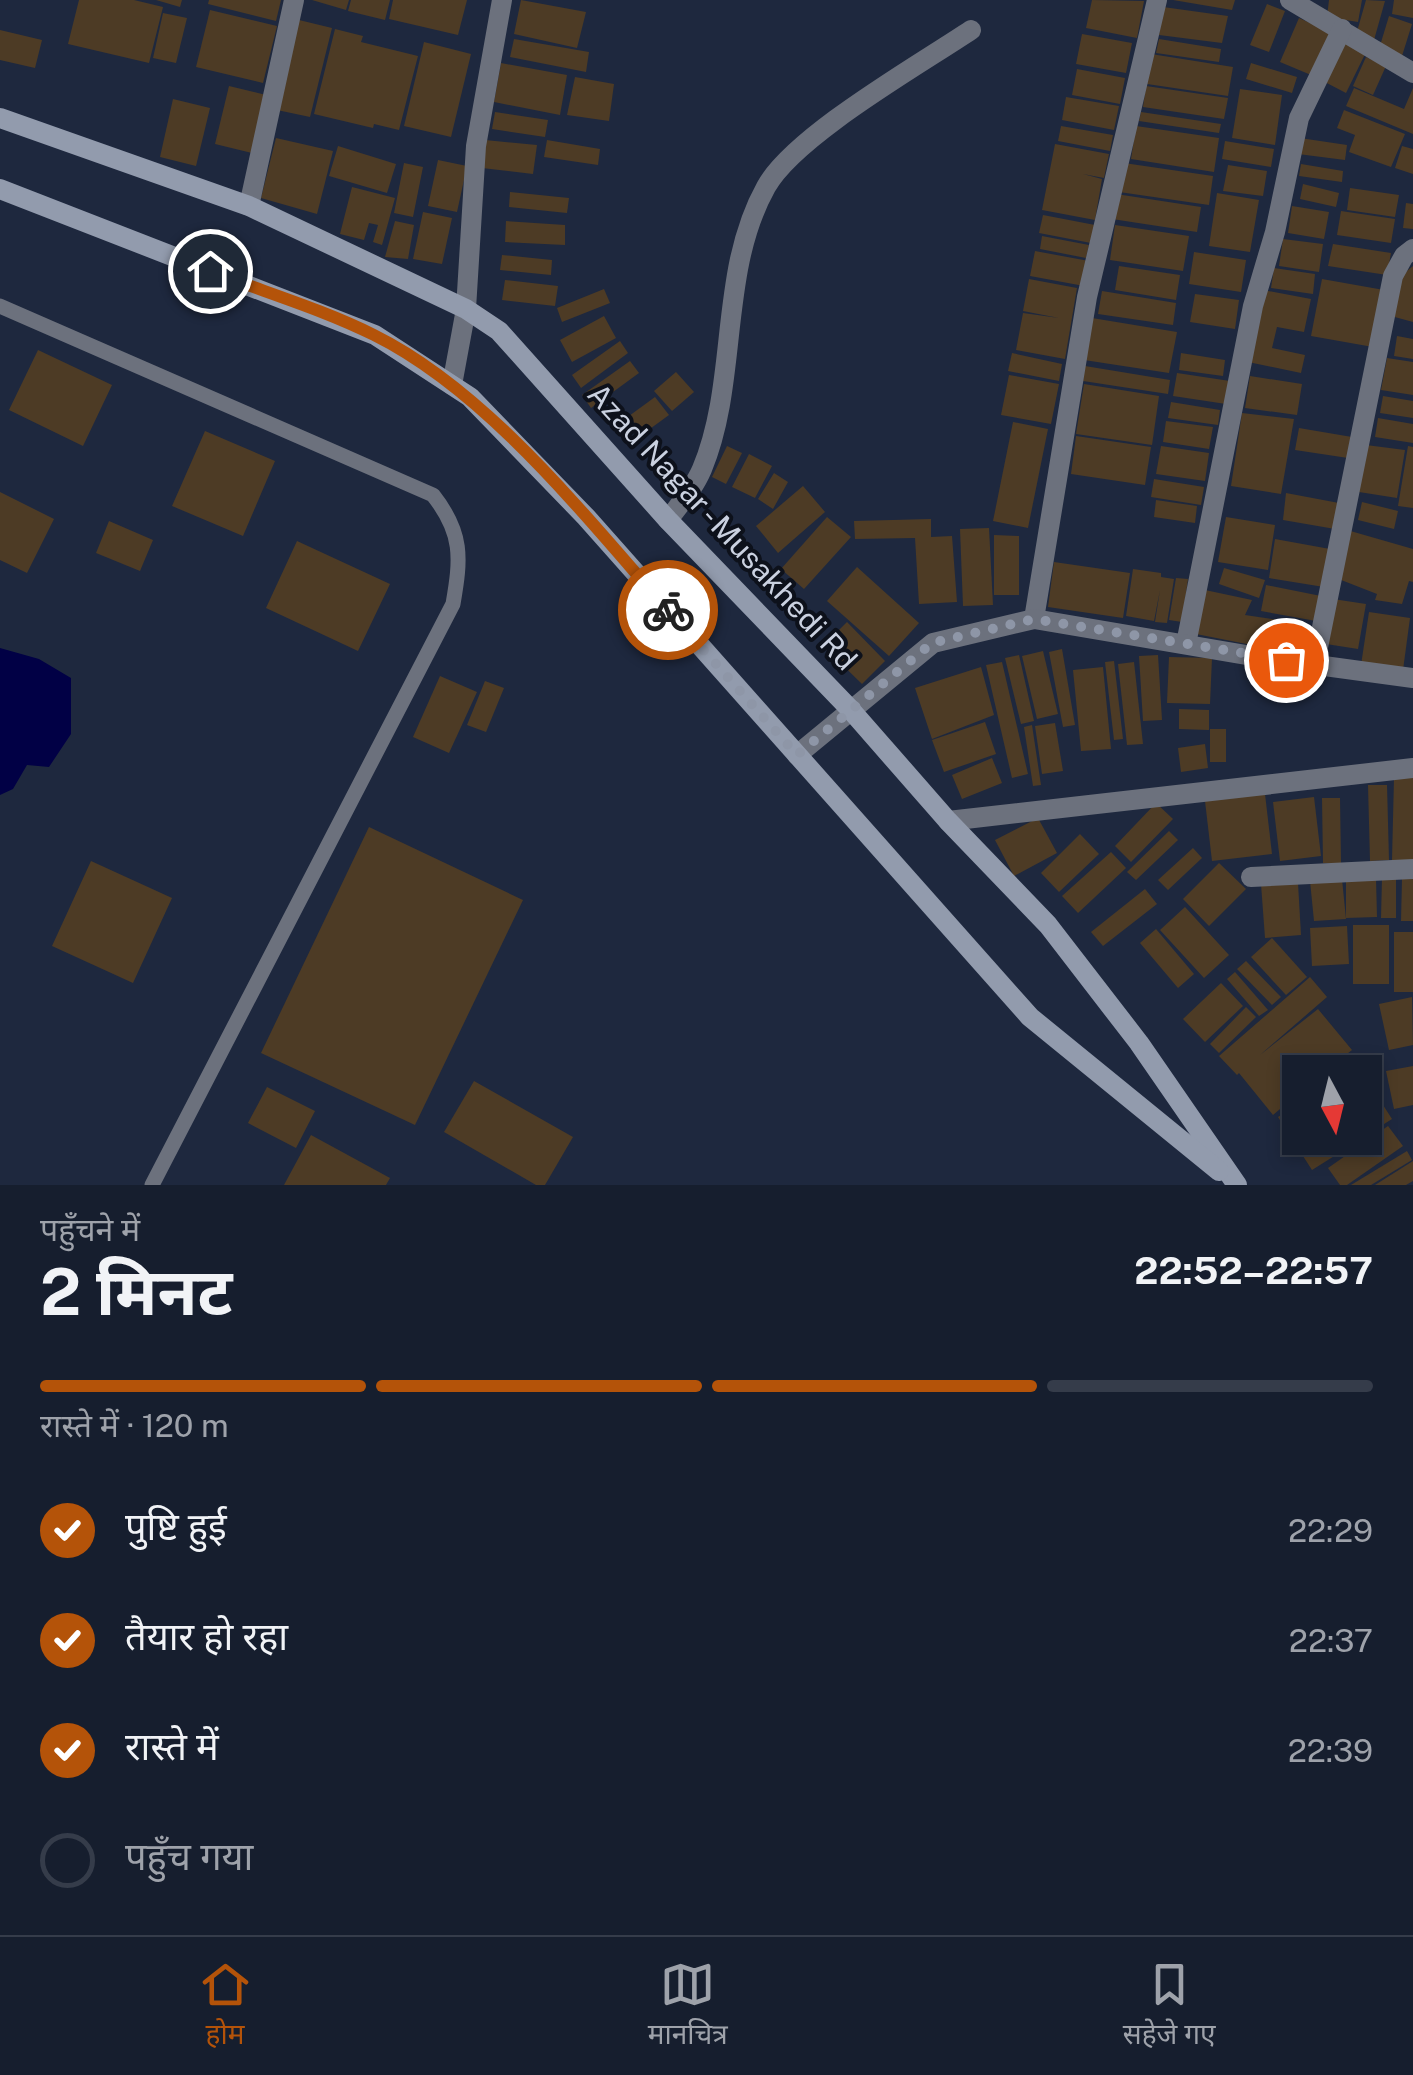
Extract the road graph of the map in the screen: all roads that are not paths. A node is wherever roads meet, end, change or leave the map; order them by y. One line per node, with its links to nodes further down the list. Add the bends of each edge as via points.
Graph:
1 (294, 0): 10 (street)
2 (502, 0): 13 (street, via 476,146)
3 (1156, 0): 16 (street, via 1086,296)
4 (1290, 0): 5 (street)
5 (1342, 29): 7 (street); 17 (street, via 1299,118 1253,306)
6 (971, 30): 15 (street, via 809,139 767,184 740,264 714,431 701,471)
7 (1413, 73)
8 (0, 118): 10 (main road, Azad Nagar - Musakhedi Rd)
9 (0, 190): 14 (main road, via 374,335)
10 (249, 206): 13 (main road, Azad Nagar - Musakhedi Rd)
11 (1413, 249): 18 (street, via 1393,276)
12 (0, 306): 26 (lane, via 433,495 450,516 461,558 453,604)
13 (466, 309): 14 (street); 15 (main road, Azad Nagar - Musakhedi Rd, via 499,332)
14 (452, 386): 21 (main road, via 586,518)
15 (668, 520): 20 (main road, Azad Nagar - Musakhedi Rd)
16 (1034, 619): 17 (street); 20 (street, via 932,643)
17 (1186, 644): 18 (street)
18 (1315, 662): 19 (street)
19 (1413, 678)
20 (850, 710): 21 (street); 23 (main road, Azad Nagar - Musakhedi Rd)
21 (797, 755): 27 (main road, via 1030,1017)
22 (1413, 768): 23 (street)
23 (948, 821): 27 (main road, Azad Nagar - Musakhedi Rd, via 1048,925)
24 (1413, 869): 25 (street)
25 (1251, 877)
26 (152, 1185)
27 (1236, 1185)

